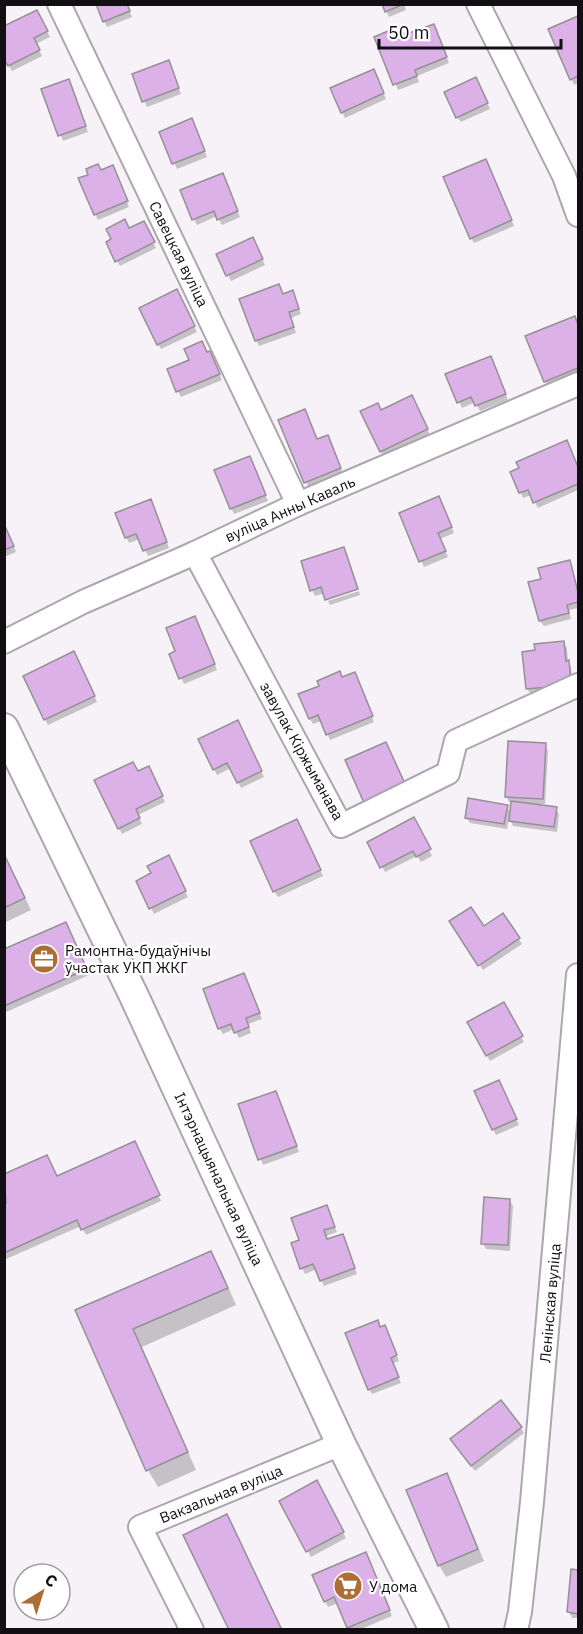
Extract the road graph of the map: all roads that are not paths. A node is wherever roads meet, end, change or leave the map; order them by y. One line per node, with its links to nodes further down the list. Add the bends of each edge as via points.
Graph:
1 (59, 4): 5 (street, Савецкая вуліца)
2 (478, 4): 3 (street, via 564,176)
3 (579, 215)
4 (579, 384): 5 (street, вуліца Анны Каваль)
5 (298, 504): 6 (street, вуліца Анны Каваль)
6 (195, 553): 7 (street, вуліца Анны Каваль); 8 (street, завулак Кіржыманава, via 341,826 448,772 456,741)
7 (4, 642)
8 (579, 685)
9 (4, 728): 11 (street, Інтэрнацыянальная вуліца, via 134,996)
10 (579, 975): 14 (street, Ленінская вуліца, via 532,1502)
11 (341, 1444): 12 (street, Вакзальная вуліца, via 140,1527); 13 (street, Інтэрнацыянальная вуліца)
12 (192, 1629)
13 (434, 1629)
14 (516, 1629)

